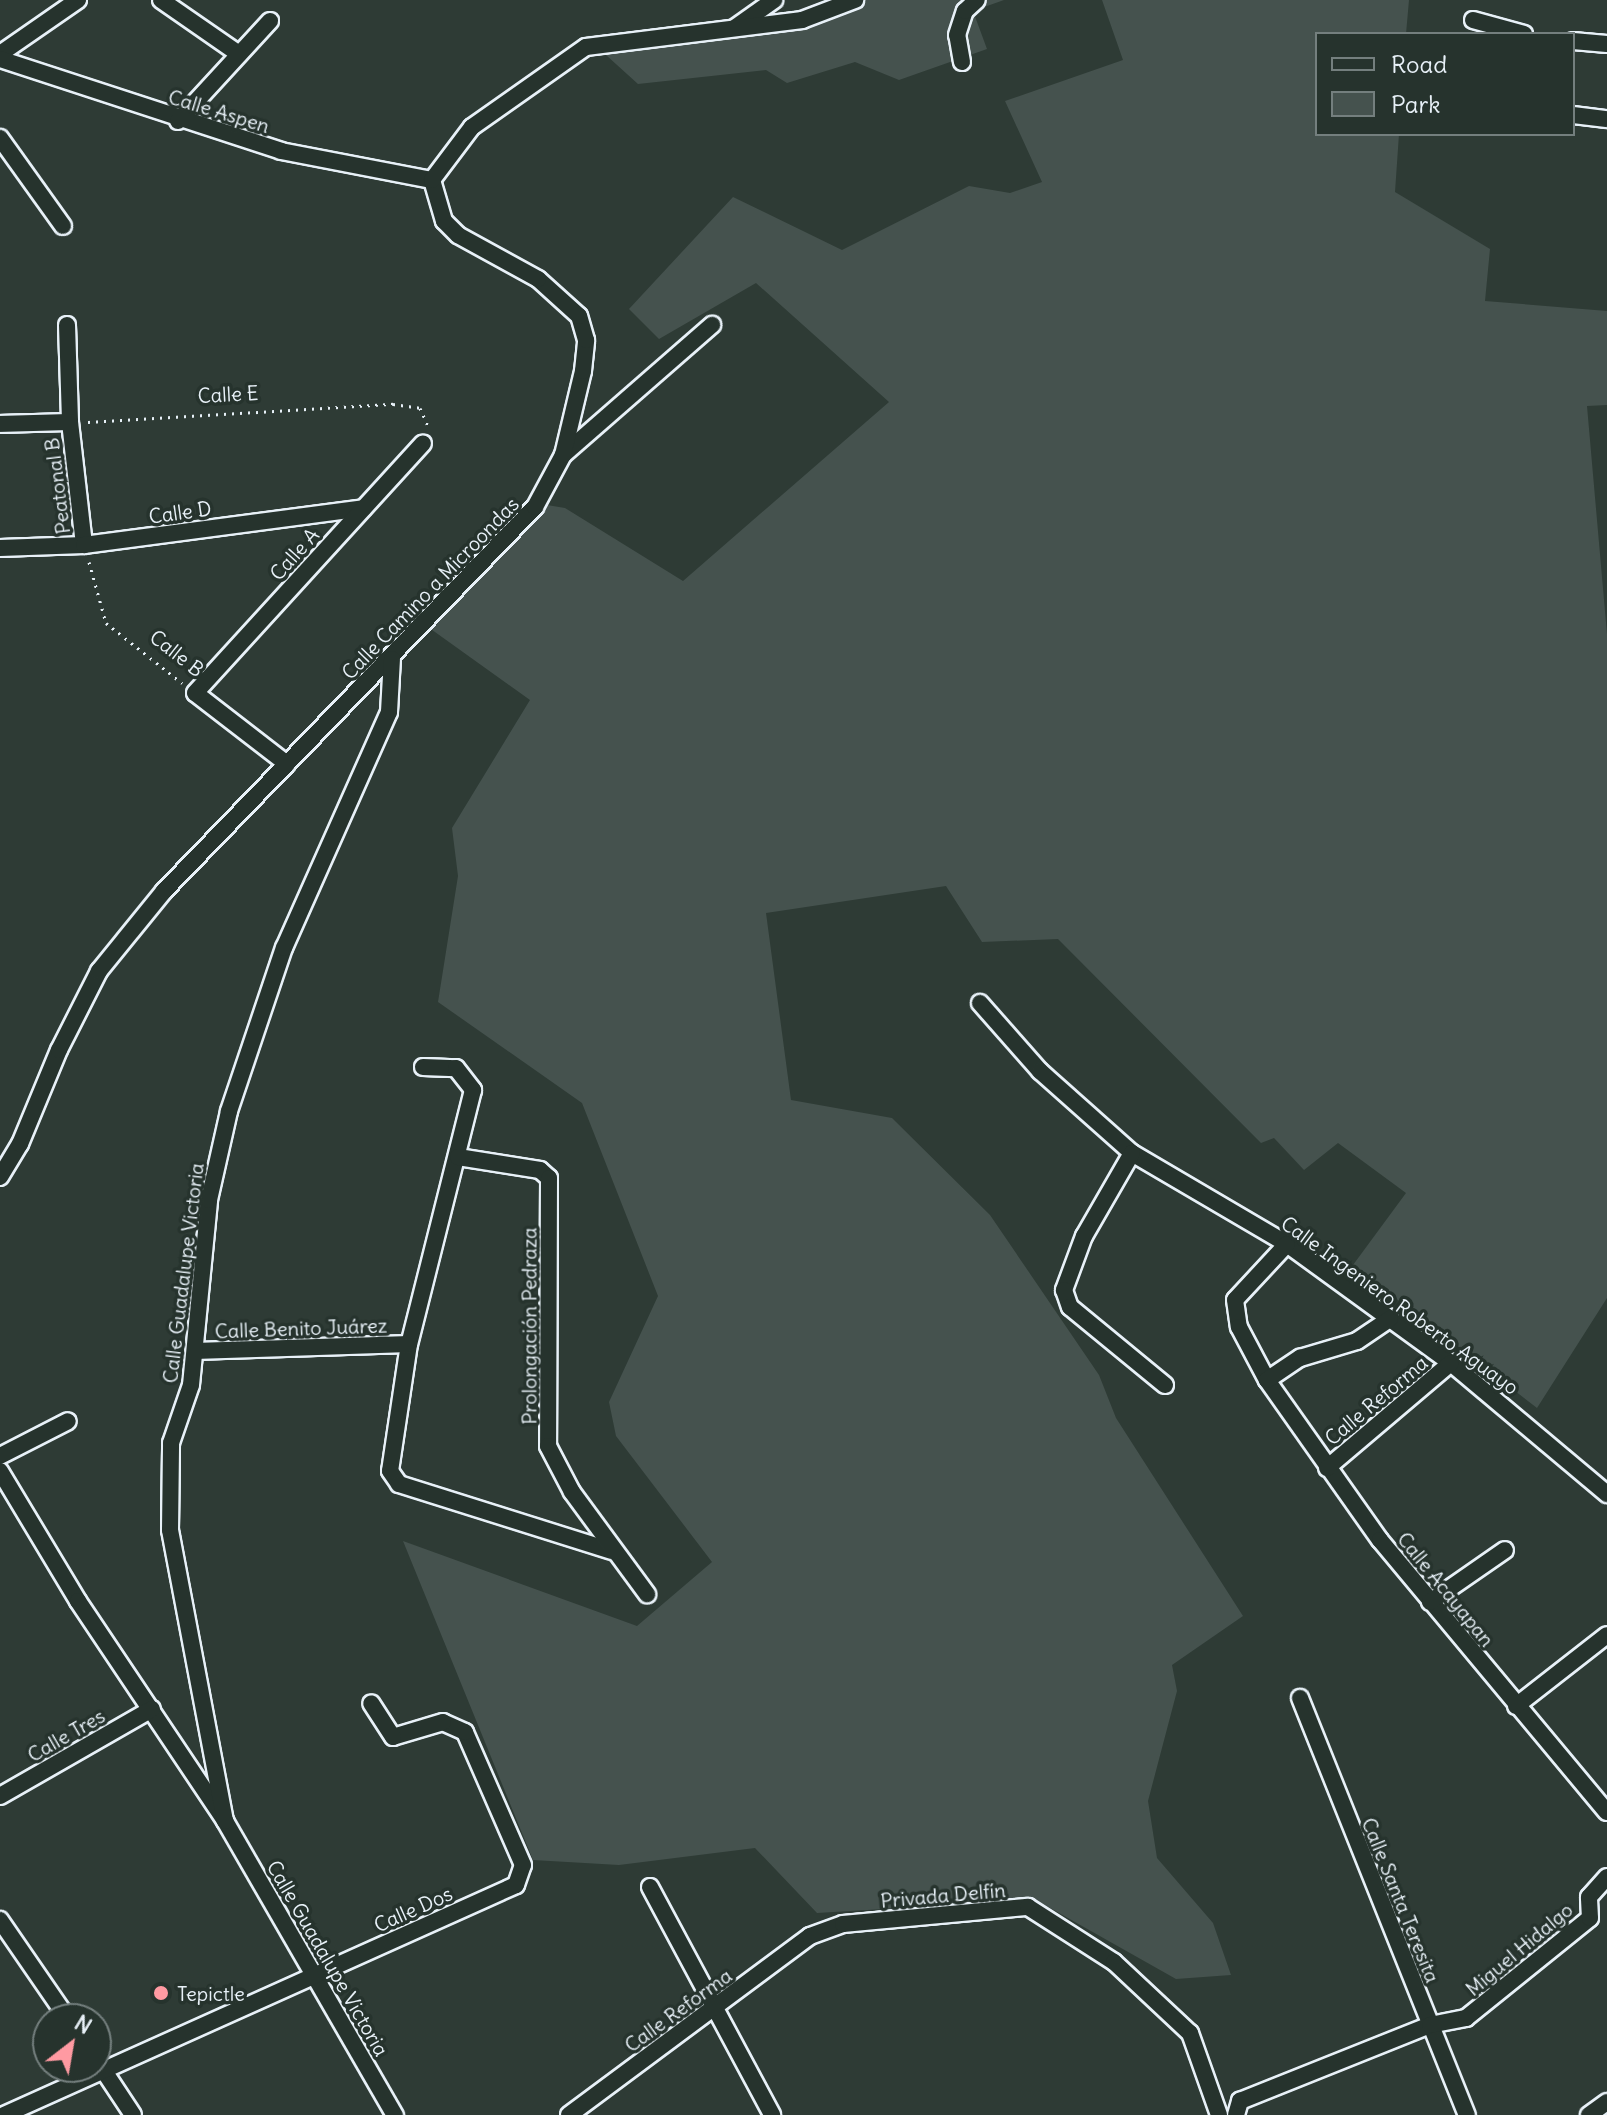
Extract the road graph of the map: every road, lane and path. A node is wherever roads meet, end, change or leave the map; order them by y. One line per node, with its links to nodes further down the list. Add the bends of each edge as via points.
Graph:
1 (78, 0): 13 (street)
2 (161, 0): 12 (street)
3 (774, 0): 8 (street)
4 (855, 0): 8 (street, via 802,20)
5 (977, 0): 14 (street, via 965,11 957,35)
6 (1473, 20): 9 (street)
7 (270, 21): 12 (street)
8 (728, 32): 19 (street, via 586,47 472,127)
9 (1517, 32)
10 (1575, 41): 11 (street)
11 (1607, 44)
12 (239, 54): 17 (street)
13 (0, 56): 17 (street, Calle Aspen)
14 (962, 62)
15 (1575, 115): 16 (street)
16 (1607, 119)
17 (178, 121): 19 (street, Calle Aspen, via 350,168)
18 (0, 138): 20 (street)
19 (432, 180): 26 (street, Calle Camino a Microondas, via 444,221 458,235 538,279 579,316 586,340 583,371)
20 (63, 226)
21 (67, 325): 23 (street, Peatonal B)
22 (712, 325): 26 (street)
23 (70, 422): 24 (street); 25 (path, Calle E, via 393,404 420,408 430,426); 28 (street, Peatonal B)
24 (0, 424)
25 (423, 443): 27 (street, Calle A)
26 (563, 455): 30 (street, Calle Camino a Microondas, via 535,507)
27 (364, 508): 28 (street, Calle D); 31 (street, Calle A)
28 (84, 545): 29 (street, Calle D); 31 (path, Calle B, via 106,623)
29 (0, 548)
30 (392, 659): 32 (street, Calle Camino a Microondas); 41 (street, Calle Guadalupe Victoria, via 389,712 284,948 229,1111 209,1200)
31 (195, 693): 32 (street, Calle B)
32 (287, 764): 37 (street, Calle Camino a Microondas, via 164,891 99,971)
33 (980, 1003): 35 (street, Calle Ingeniero Roberto Aguayo, via 1040,1071)
34 (423, 1067): 36 (street, via 456,1068 473,1090)
35 (1132, 1153): 38 (street, Calle Ingeniero Roberto Aguayo); 44 (street, via 1084,1236 1064,1290 1070,1307)
36 (458, 1157): 40 (street); 51 (street, Prolongación Pedraza, via 540,1170 549,1178 548,1446)
37 (0, 1177)
38 (1287, 1244): 39 (street, Calle Ingeniero Roberto Aguayo); 43 (street, Calle Acayapan, via 1235,1300 1239,1327)
39 (1390, 1319): 42 (street, Calle Ingeniero Roberto Aguayo); 43 (street, via 1357,1341 1300,1358)
40 (409, 1344): 41 (street, Calle Benito Juárez); 51 (street, via 390,1471 399,1484)
41 (195, 1351): 61 (street, Calle Guadalupe Victoria, via 191,1385 171,1443 170,1530)
42 (1451, 1363): 47 (street, Calle Reforma); 49 (street, Calle Ingeniero Roberto Aguayo)
43 (1267, 1380): 47 (street, Calle Acayapan)
44 (1165, 1385)
45 (68, 1421): 46 (street)
46 (0, 1456)
47 (1327, 1468): 53 (street, Calle Acayapan)
48 (0, 1471): 58 (street, Calle Guadalupe Victoria, via 78,1601)
49 (1607, 1494)
50 (1505, 1550): 53 (street)
51 (612, 1551): 52 (street, Prolongación Pedraza)
52 (647, 1594)
53 (1430, 1602): 57 (street, Calle Acayapan)
54 (1607, 1635): 57 (street)
55 (1300, 1698): 69 (street, Calle Santa Teresita)
56 (371, 1703): 66 (street, Calle Dos, via 393,1737 443,1722 465,1732 523,1876 516,1885)
57 (1516, 1706): 60 (street, Calle Acayapan)
58 (152, 1709): 59 (street, Calle Tres); 61 (street, Calle Guadalupe Victoria)
59 (0, 1796)
60 (1607, 1812)
61 (225, 1821): 66 (street, Calle Guadalupe Victoria)
62 (1607, 1877): 69 (street, Miguel Hidalgo, via 1589,1897 1590,1918 1560,1944 1466,2018)
63 (650, 1887): 68 (street)
64 (0, 1920): 67 (street)
65 (810, 1936): 68 (street, Calle Reforma); 79 (street, Privada Delfín, via 843,1924 1028,1907 1114,1962 1190,2033)
66 (315, 1973): 70 (street, Calle Dos); 76 (street, Calle Guadalupe Victoria)
67 (57, 2003)
68 (713, 2009): 77 (street, Calle Reforma); 78 (street)
69 (1430, 2025): 80 (street, via 1240,2101); 81 (street, Calle Santa Teresita)
70 (112, 2059)
71 (64, 2083): 74 (street, Calle Dos)
72 (112, 2083): 75 (street)
73 (1607, 2102): 82 (street)
74 (4, 2115)
75 (133, 2115)
76 (395, 2115)
77 (569, 2115)
78 (772, 2115)
79 (1219, 2115)
80 (1236, 2115)
81 (1467, 2115)
82 (1589, 2115)

